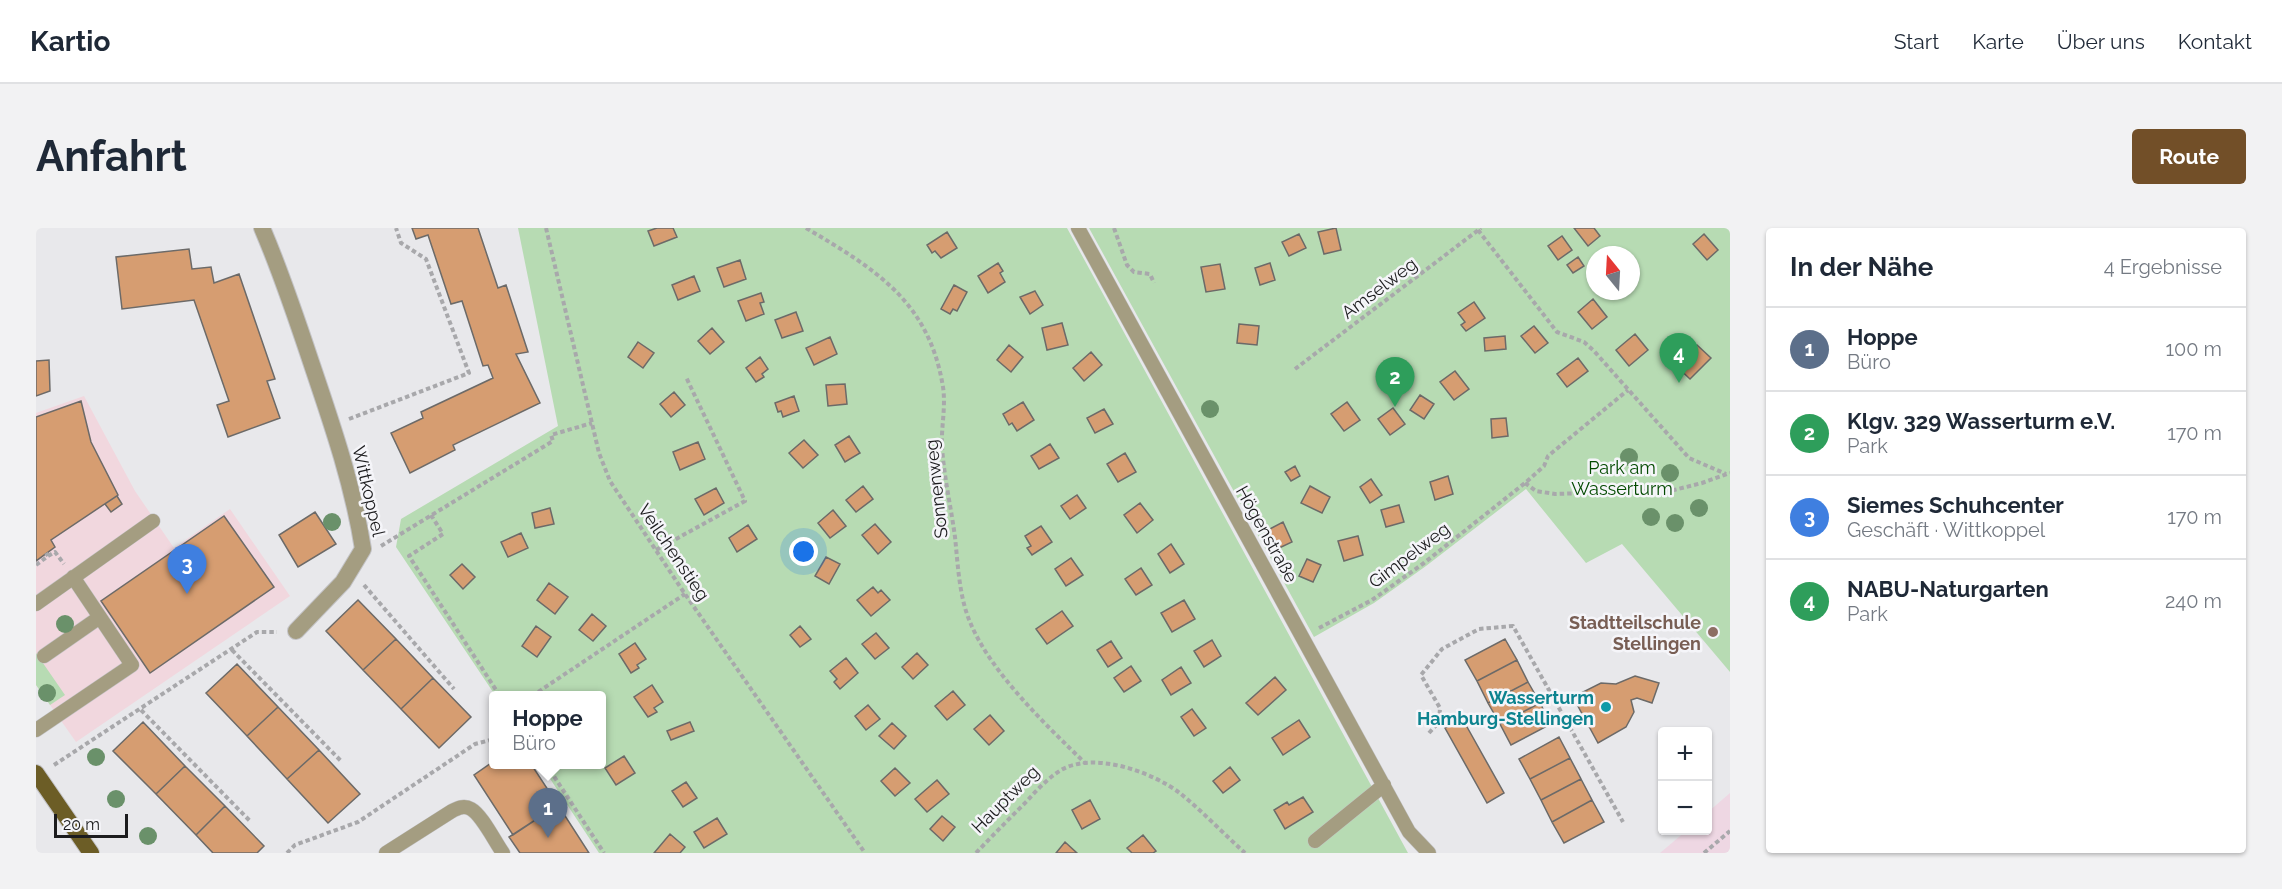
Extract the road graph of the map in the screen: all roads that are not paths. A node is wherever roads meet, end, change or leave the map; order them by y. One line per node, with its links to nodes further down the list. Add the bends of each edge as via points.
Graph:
1 (262, 228): 7 (street, Wittkoppel, via 333,425 356,505 363,549 343,582)
2 (1078, 228): 11 (lane, Högenstraße)
3 (153, 521): 4 (lane)
4 (73, 577): 5 (lane); 6 (lane)
5 (36, 604)
6 (100, 617): 8 (lane); 9 (lane, via 132,665)
7 (296, 631)
8 (44, 656)
9 (36, 730)
10 (37, 774): 13 (main road)
11 (1384, 785): 12 (lane); 16 (lane, Högenstraße, via 1409,831)
12 (1315, 841)
13 (91, 853)
14 (386, 853): 15 (lane, via 462,807 478,815)
15 (503, 853)
16 (1429, 853)

